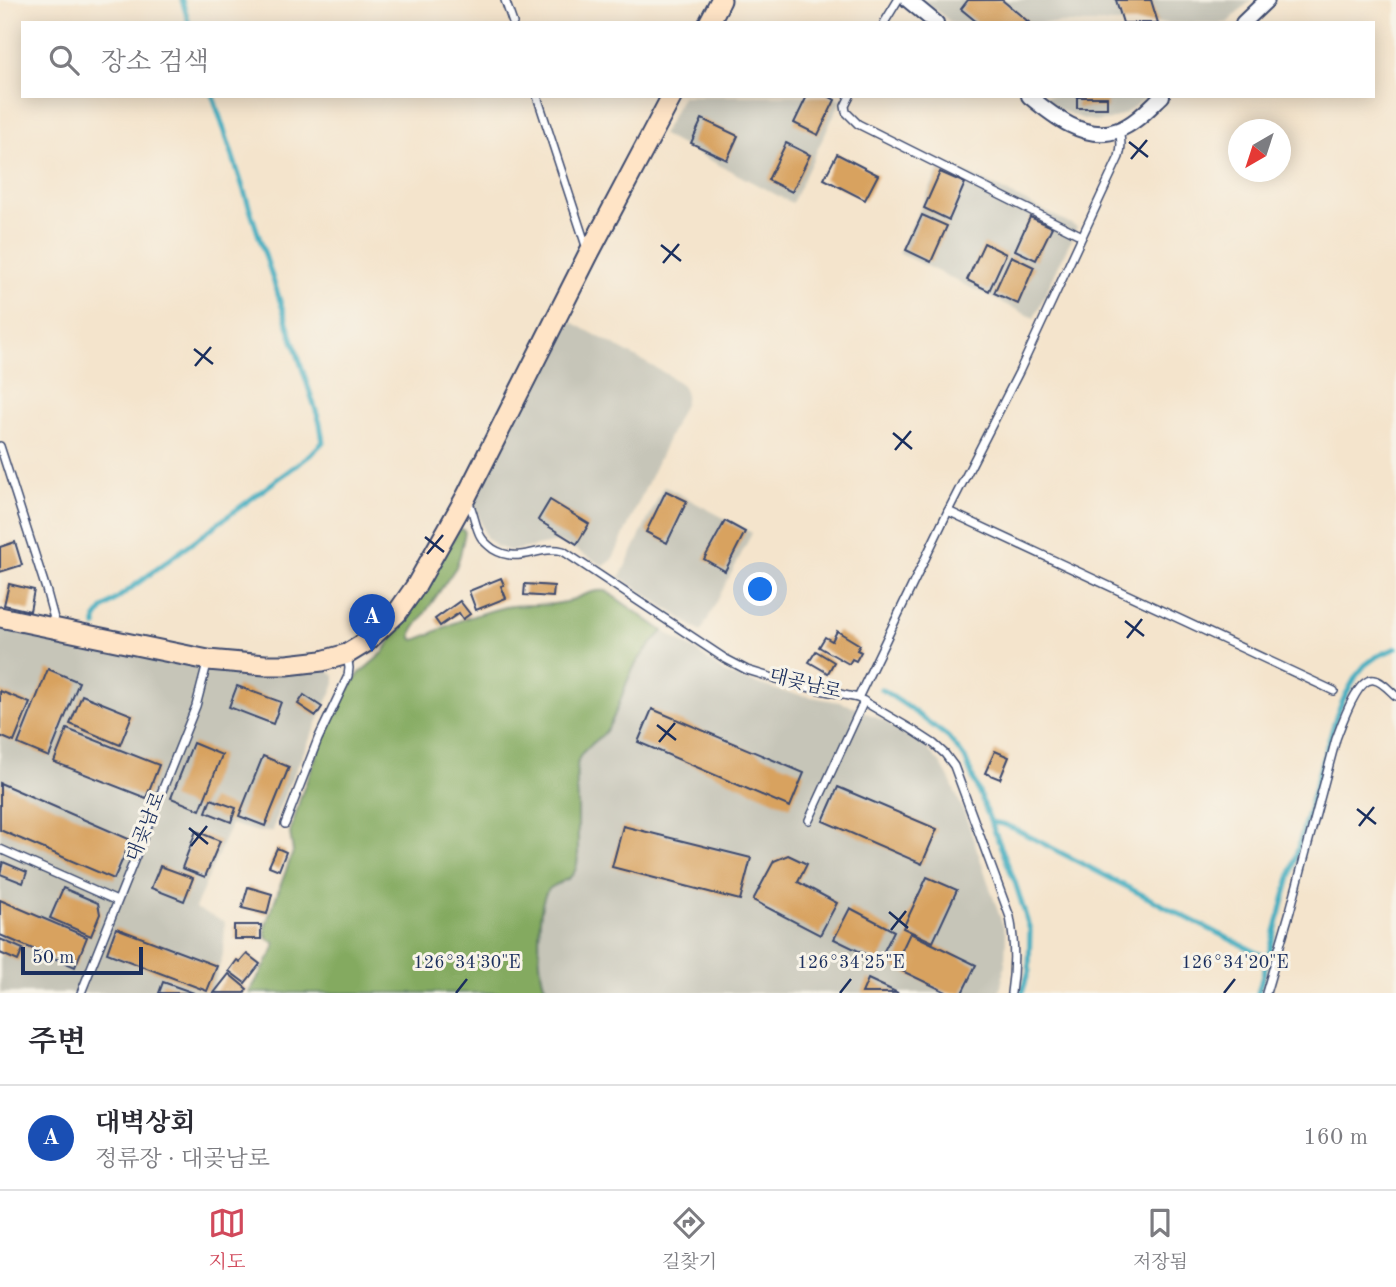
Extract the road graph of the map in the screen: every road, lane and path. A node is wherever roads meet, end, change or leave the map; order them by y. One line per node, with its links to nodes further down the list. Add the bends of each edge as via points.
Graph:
1 (505, 0): 6 (lane)
2 (721, 0): 7 (street)
3 (898, 0): 8 (lane)
4 (908, 0): 9 (street)
5 (1268, 0): 10 (street)
6 (512, 21)
7 (710, 21)
8 (885, 21)
9 (934, 21)
10 (1245, 21)
11 (538, 98): 18 (lane)
12 (670, 98): 18 (street)
13 (849, 98): 17 (lane, via 846,112 858,124)
14 (1032, 98): 16 (street, via 1068,125 1105,133)
15 (1160, 98): 16 (street)
16 (1119, 130): 17 (lane, via 1119,157)
17 (1082, 236): 21 (lane)
18 (589, 253): 20 (street)
19 (0, 446): 23 (lane)
20 (466, 497): 24 (street, via 397,613); 28 (lane, 대곶남로, via 480,536 495,550 516,556 563,551 747,670)
21 (948, 511): 26 (lane); 28 (lane)
22 (0, 617): 23 (street)
23 (57, 629): 25 (street)
24 (347, 654): 25 (street, via 287,666); 30 (lane, via 348,676)
25 (208, 660): 32 (lane, 대곶남로, via 196,706)
26 (1334, 691)
27 (1396, 696): 35 (lane, via 1376,680 1368,680 1346,712)
28 (861, 699): 29 (lane); 34 (lane, 대곶남로, via 934,744 954,766 1010,917 1014,939)
29 (809, 820)
30 (285, 824)
31 (0, 849): 32 (lane)
32 (117, 901): 33 (lane, 대곶남로)
33 (81, 993)
34 (1011, 993)
35 (1266, 993)

